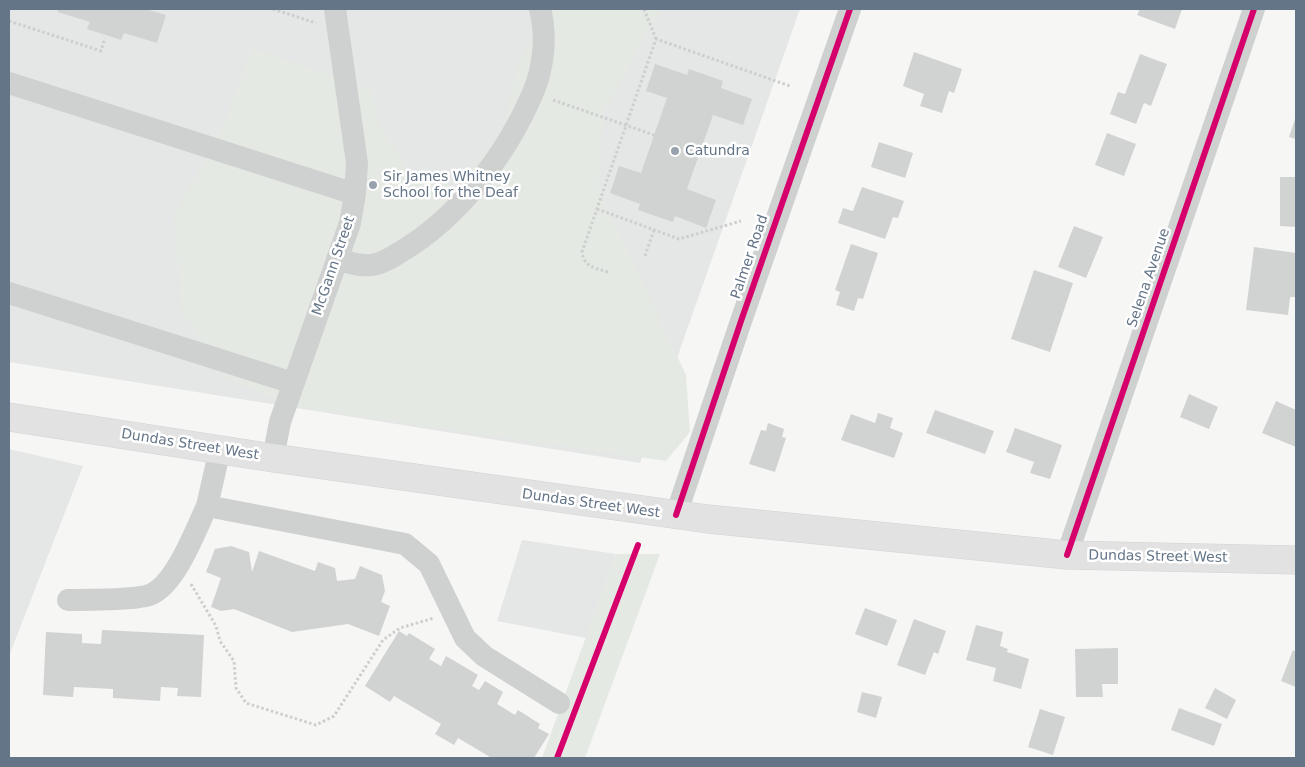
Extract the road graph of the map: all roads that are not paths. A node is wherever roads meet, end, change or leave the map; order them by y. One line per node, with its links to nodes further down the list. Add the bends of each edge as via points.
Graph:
1 (540, 9): 7 (street, via 544,24 543,55 533,94 511,136 484,176 417,242 389,259 372,265 354,265)
2 (850, 9): 14 (street, Palmer Road, via 740,320)
3 (1254, 9): 15 (street, Selena Avenue)
4 (336, 19): 6 (street, McGann Street, via 357,163)
5 (9, 83): 6 (street)
6 (356, 194): 7 (street, McGann Street, via 350,223)
7 (337, 258): 9 (street, McGann Street)
8 (9, 293): 9 (street)
9 (293, 383): 12 (street, McGann Street, via 280,422)
10 (9, 417): 11 (main road, Dundas Street West)
11 (220, 450): 12 (main road, Dundas Street West); 13 (street)
12 (273, 458): 14 (main road, Dundas Street West)
13 (207, 506): 17 (street, via 179,564 162,588 147,596); 18 (street, via 405,544 429,564 465,638 484,656)
14 (676, 515): 15 (main road, Dundas Street West)
15 (1067, 555): 16 (main road, Dundas Street West)
16 (1296, 560)
17 (68, 600)
18 (558, 703)

